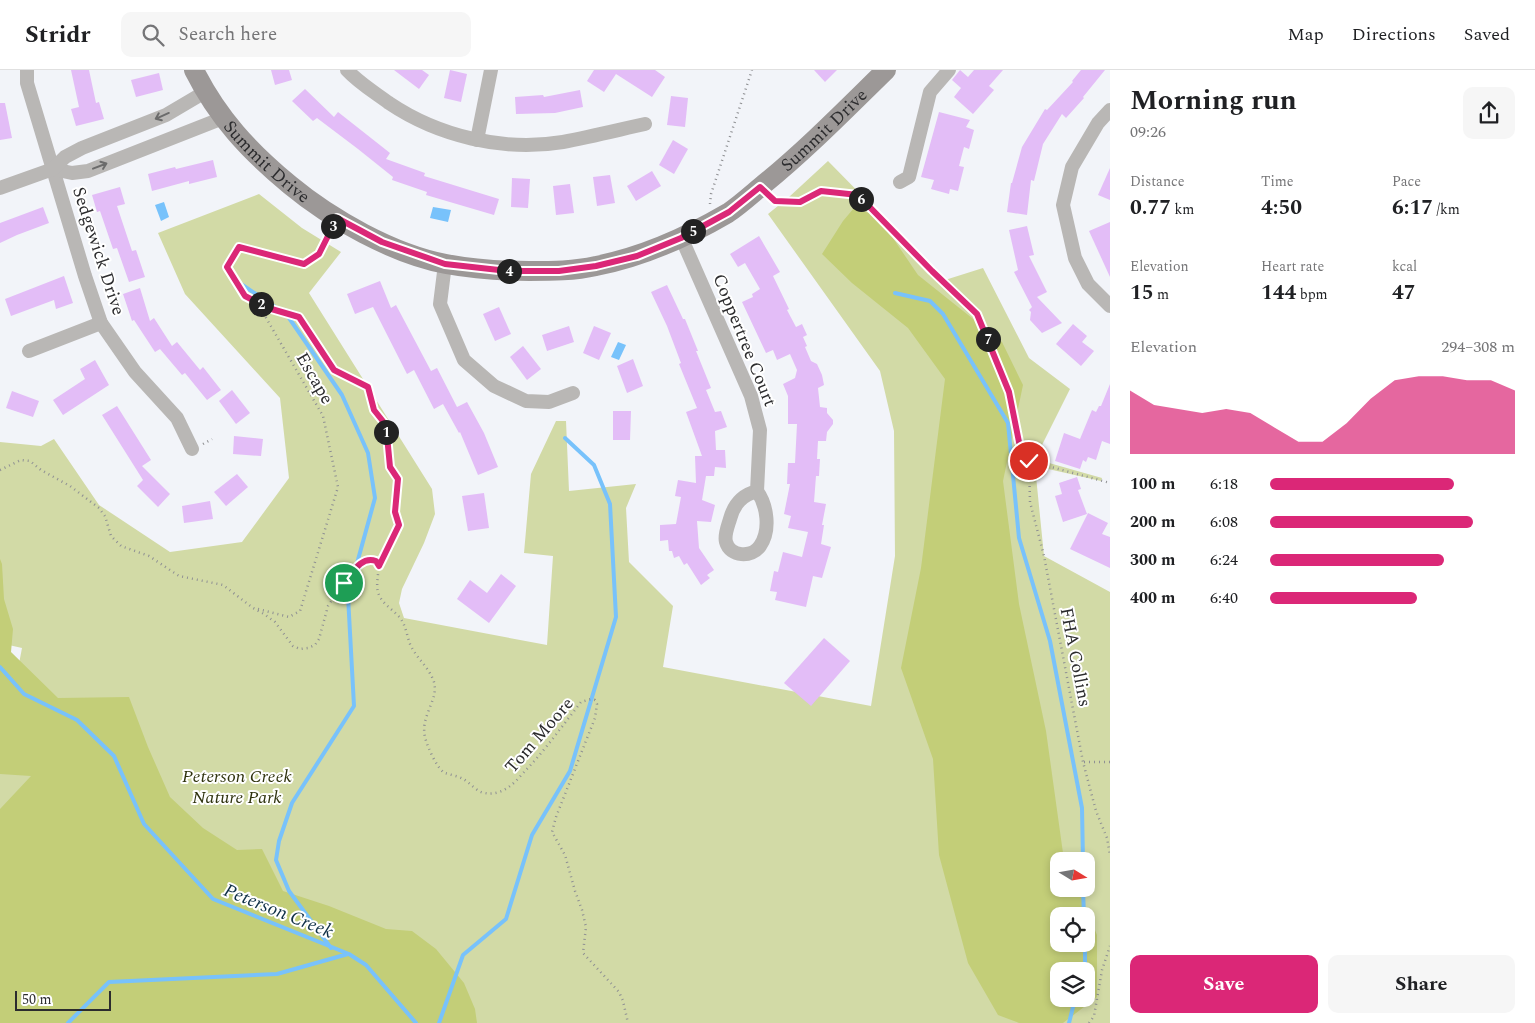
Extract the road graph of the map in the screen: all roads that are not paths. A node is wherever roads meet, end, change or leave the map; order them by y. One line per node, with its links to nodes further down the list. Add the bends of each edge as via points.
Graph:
1 (27, 70): 12 (street, Sedgewick Drive, via 27,83)
2 (194, 70): 7 (main road, Summit Drive)
3 (347, 70): 11 (street, via 356,81 427,125)
4 (491, 70): 11 (street)
5 (886, 70): 15 (main road, Summit Drive, via 793,160 729,212)
6 (949, 70): 13 (street, via 930,92 909,177)
7 (205, 92): 9 (main road, Summit Drive); 12 (street, one-way to 12, via 166,115 82,148 65,157)
8 (1110, 110): 17 (street, via 1098,123 1072,167 1064,206 1075,258 1088,284)
9 (223, 118): 12 (street, one-way to 9, via 72,173 88,171); 16 (main road, Summit Drive, via 261,161 337,218 382,242)
10 (645, 124): 11 (street, via 561,142 519,145)
11 (477, 140)
12 (53, 169): 14 (street); 18 (street, Sedgewick Drive)
13 (900, 182)
14 (0, 188)
15 (681, 238): 16 (main road, Summit Drive, via 637,256 559,271 508,271); 22 (street, Coppertree Court, via 751,396 760,430)
16 (445, 264): 20 (street, via 440,304 464,360 494,386 526,401 549,402)
17 (1110, 306)
18 (101, 323): 19 (street); 21 (street, Sedgewick Drive, via 135,372 177,418)
19 (29, 351)
20 (573, 393)
21 (192, 449)
22 (757, 491)

